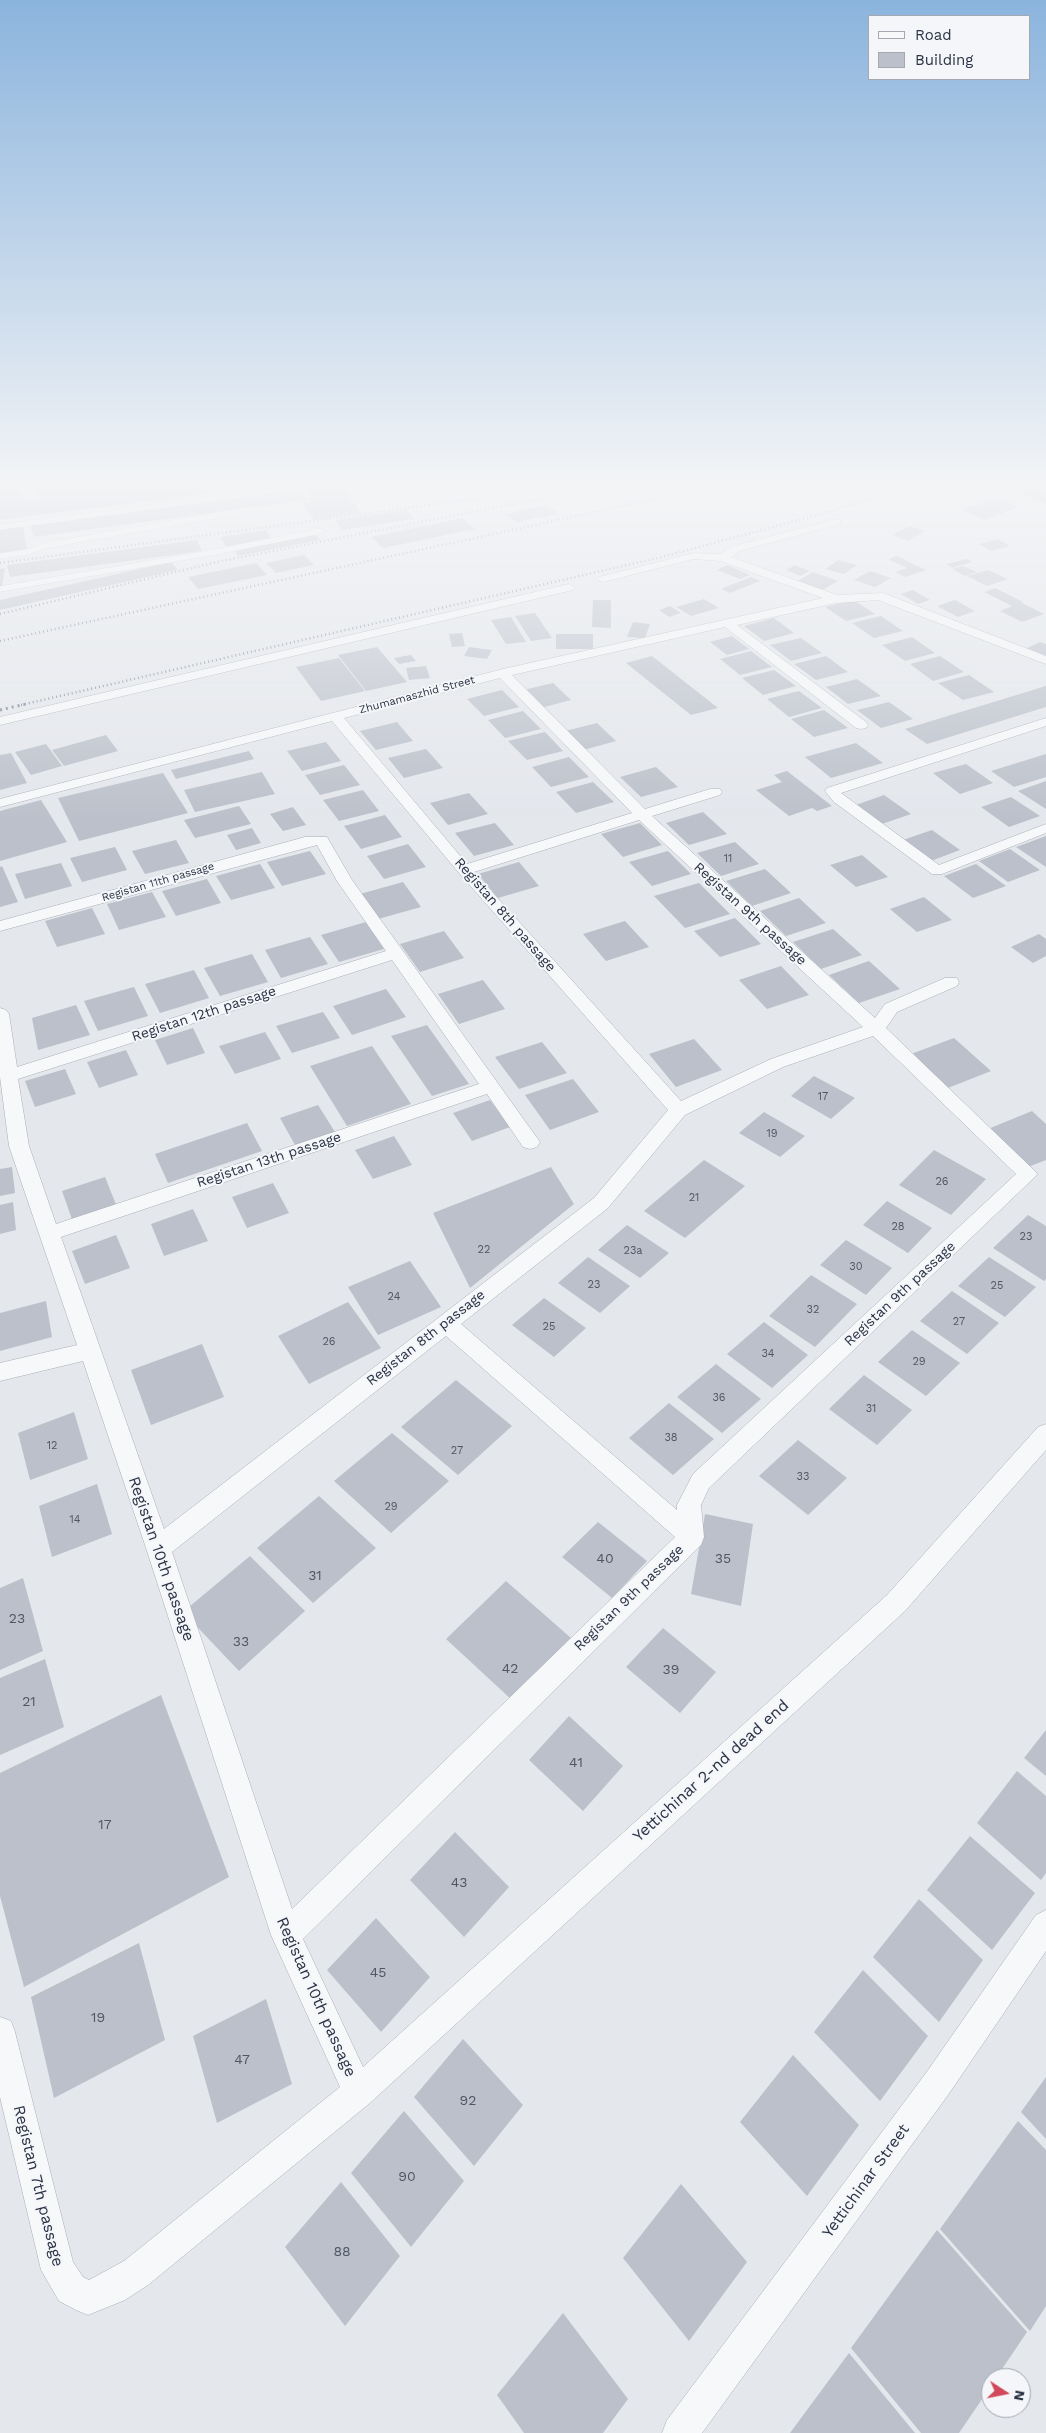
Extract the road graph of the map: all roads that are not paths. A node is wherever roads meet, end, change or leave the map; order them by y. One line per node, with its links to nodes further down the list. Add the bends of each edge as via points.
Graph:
1 (537, 596): 10 (street)
2 (826, 596): 5 (street, Zhumamaszhid Street)
3 (871, 596): 5 (street, Zhumamaszhid Street)
4 (877, 596): 7 (street, Zhumamaszhid Street)
5 (836, 599): 6 (street, Zhumamaszhid Street)
6 (728, 624): 8 (street, Zhumamaszhid Street); 12 (street)
7 (1046, 660)
8 (503, 673): 9 (street, Zhumamaszhid Street); 15 (street, Registan 9th passage)
9 (336, 717): 14 (street, Zhumamaszhid Street); 17 (street, Registan 8th passage)
10 (0, 721)
11 (1046, 722): 16 (street, via 832,791 937,871)
12 (861, 725)
13 (716, 792): 15 (street)
14 (0, 804)
15 (643, 816): 17 (street); 22 (street, Registan 9th passage)
16 (1046, 828)
17 (464, 870): 25 (street, Registan 8th passage)
18 (0, 926): 19 (street, Registan 11th passage, via 317,839 322,840 345,881)
19 (397, 953): 23 (street, Registan 12th passage); 24 (street)
20 (951, 982): 22 (street, via 891,1008)
21 (0, 1014): 23 (street, Registan 10th passage)
22 (876, 1029): 25 (street, Registan 8th passage, via 777,1063); 32 (street, Registan 9th passage, via 1028,1174 701,1481 689,1505)
23 (10, 1075): 27 (street, Registan 10th passage, via 19,1146)
24 (490, 1087): 26 (street); 27 (street, Registan 13th passage)
25 (678, 1110): 28 (street, Registan 8th passage, via 601,1203)
26 (530, 1142)
27 (48, 1234): 29 (street, Registan 10th passage)
28 (445, 1323): 32 (street); 33 (street, Registan 8th passage)
29 (90, 1351): 30 (street); 33 (street, Registan 10th passage)
30 (0, 1372)
31 (1046, 1434): 37 (street, Yettichinаr 2-nd dead end, via 896,1603)
32 (692, 1537): 35 (street, Registan 9th passage)
33 (158, 1548): 35 (street, Registan 10th passage)
34 (1046, 1925): 39 (street, Yettichinаr Street, via 937,2084)
35 (286, 1935): 37 (street, Registan 10th passage)
36 (0, 2032): 38 (street, Registan 7th passage, via 58,2270 70,2289)
37 (359, 2092): 38 (street, Yettichinаr 2-nd dead end, via 136,2273 113,2288)
38 (88, 2298)
39 (680, 2433)

